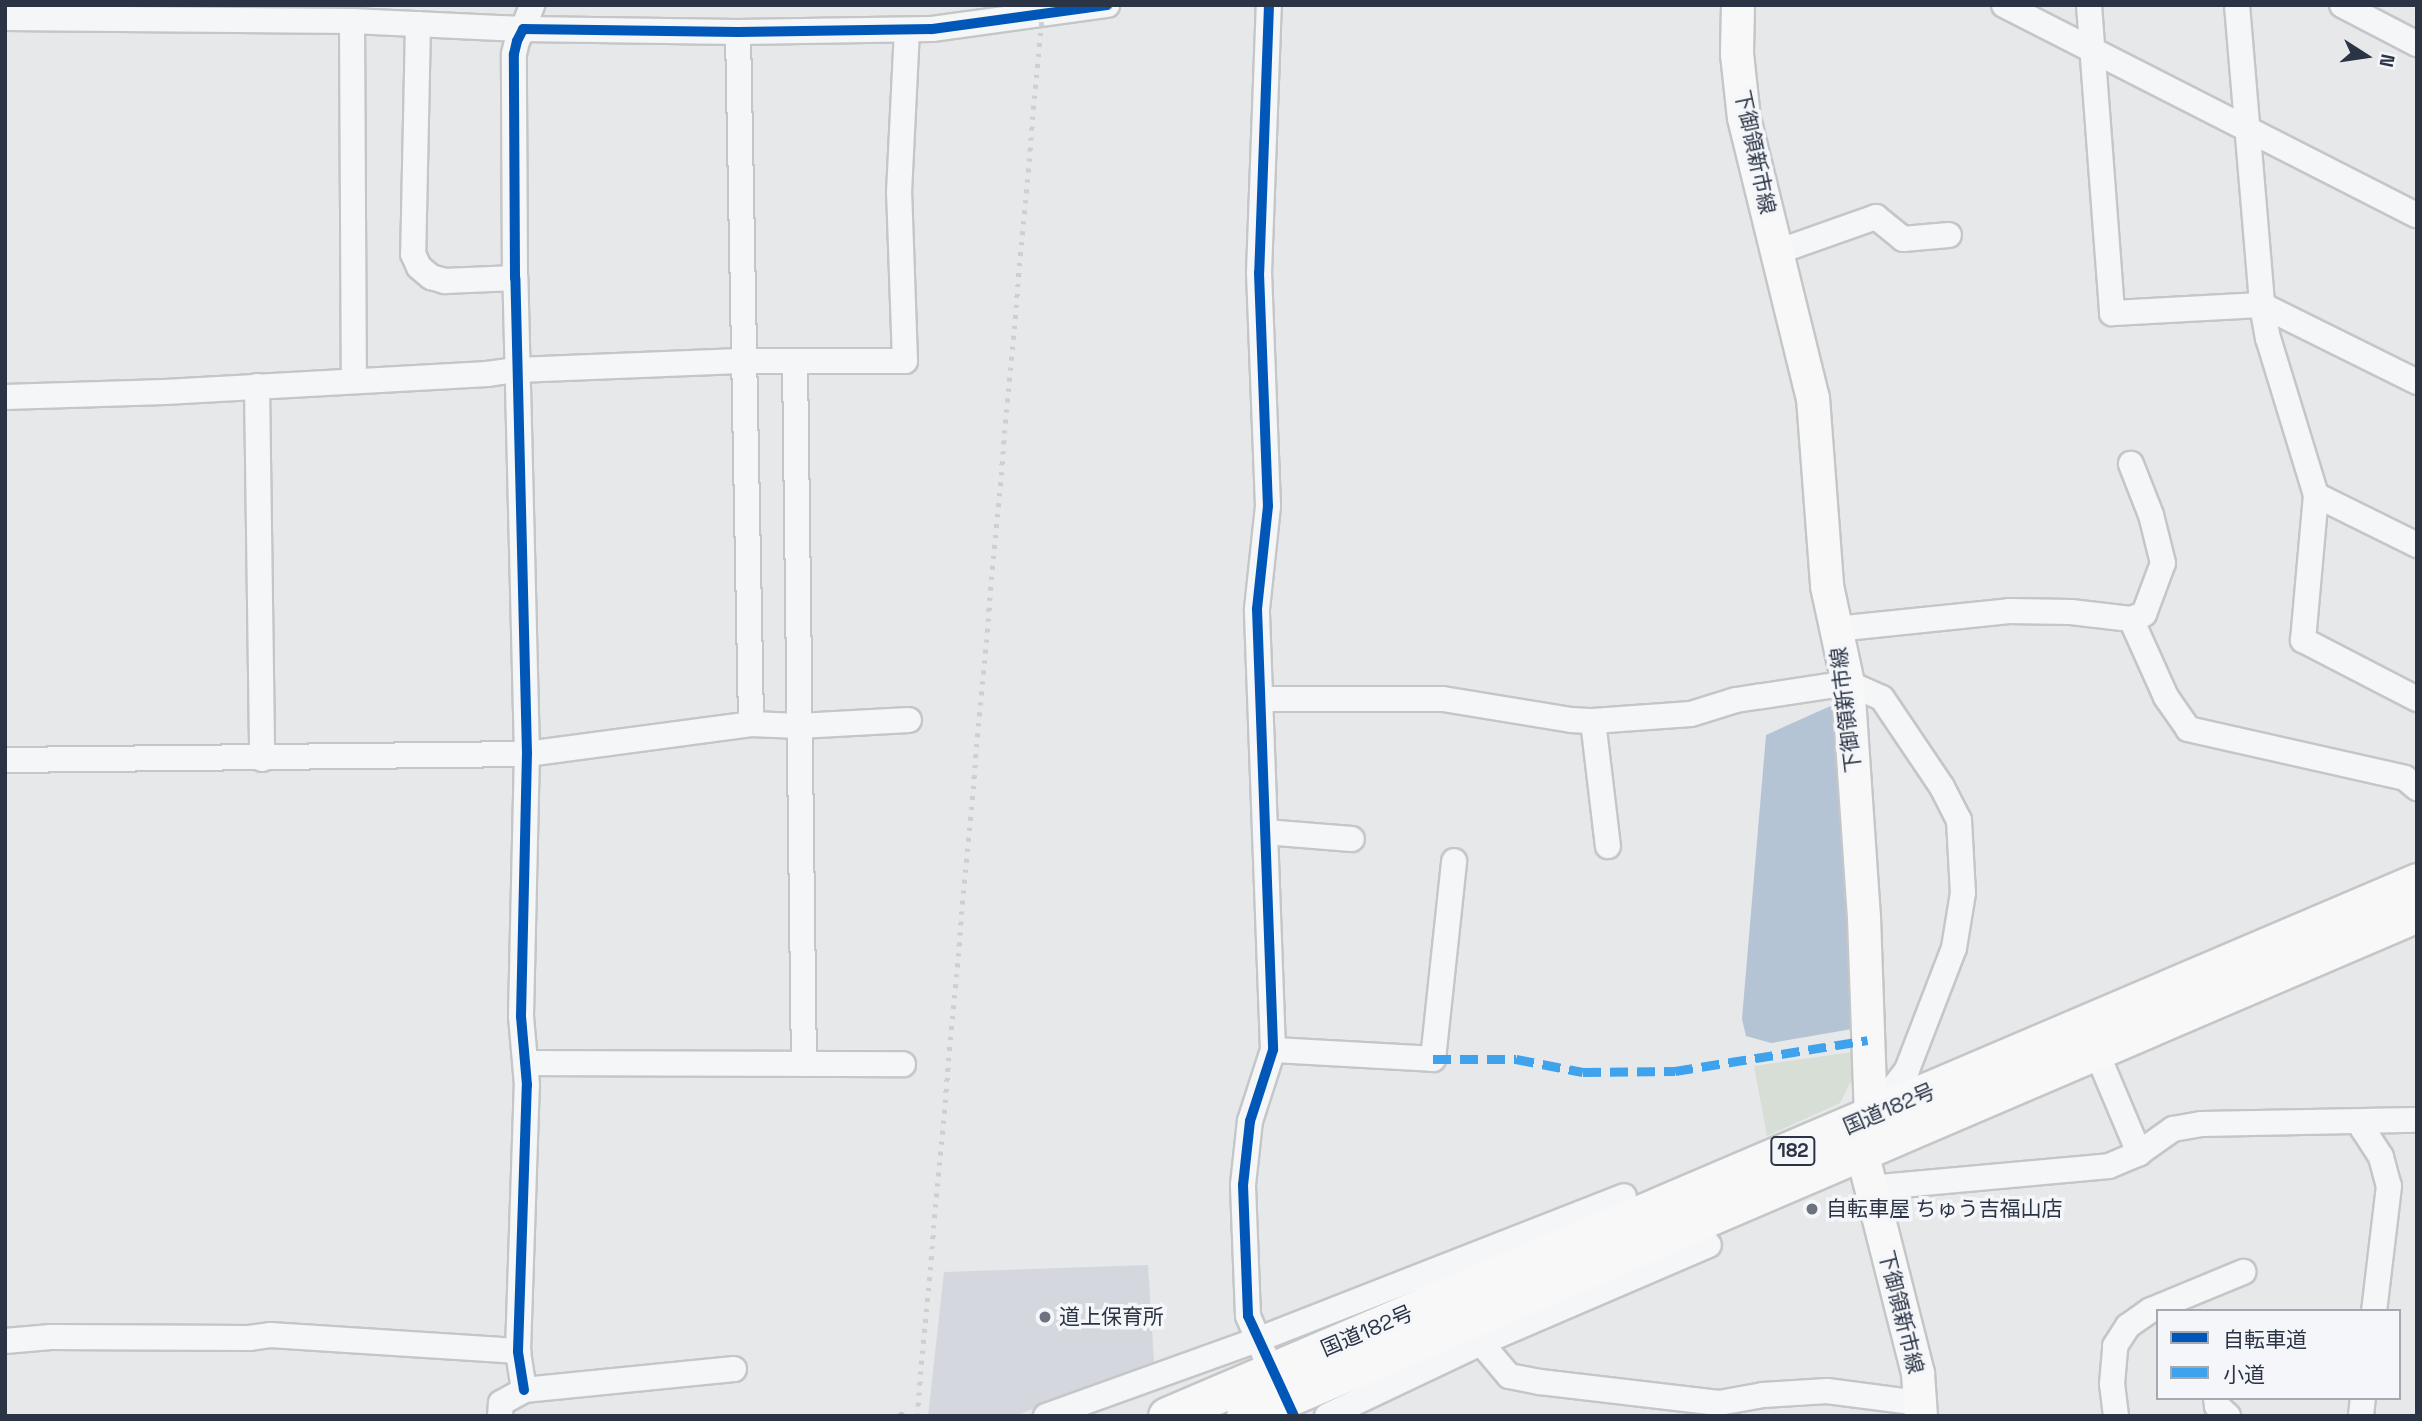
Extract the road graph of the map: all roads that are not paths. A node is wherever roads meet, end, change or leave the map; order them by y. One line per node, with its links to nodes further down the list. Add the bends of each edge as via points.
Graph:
1 (532, 5): 13 (street)
2 (1107, 5): 14 (street)
3 (1269, 5): 37 (street, via 1259,273 1268,506 1257,609)
4 (1738, 5): 21 (main road, 下御領新市線, via 1737,54 1744,118)
5 (2004, 5): 17 (street)
6 (2089, 5): 17 (street)
7 (2237, 5): 18 (street)
8 (2342, 5): 16 (street)
9 (319, 13): 10 (street); 11 (street)
10 (5, 18)
11 (352, 21): 12 (street); 27 (street)
12 (418, 24): 13 (street); 22 (street, via 413,254 419,268 445,281)
13 (523, 29): 15 (street); 22 (street, via 514,54)
14 (907, 30): 15 (street); 25 (street, via 899,193 905,361)
15 (738, 32): 24 (street)
16 (2417, 44)
17 (2091, 50): 18 (street); 23 (street, via 2112,313)
18 (2247, 129): 19 (street); 23 (street)
19 (2417, 215)
20 (1949, 235): 21 (street, via 1903,239 1876,217)
21 (1777, 252): 35 (main road, 下御領新市線, via 1813,398 1827,586)
22 (515, 278): 26 (street)
23 (2262, 305): 28 (street); 32 (street)
24 (746, 361): 25 (street); 26 (street); 41 (street)
25 (795, 361): 42 (street)
26 (517, 370): 27 (street); 43 (street)
27 (354, 380): 29 (street)
28 (2417, 382)
29 (257, 386): 30 (street); 45 (street)
30 (5, 397)
31 (2131, 464): 34 (street, via 2163,563 2144,614)
32 (2316, 495): 33 (street); 38 (street, via 2303,640)
33 (2417, 545)
34 (2131, 619): 35 (street, via 2009,611); 46 (street, via 2166,697 2188,729 2405,778)
35 (1836, 629): 36 (main road, 下御領新市線)
36 (1848, 683): 40 (street, via 1736,700 1691,713); 59 (main road, 下御領新市線, via 1864,917); 59 (street, via 1882,698 1942,787 1959,820 1963,893 1954,948 1907,1070)
37 (1261, 699): 40 (street, via 1444,699); 47 (street)
38 (2417, 699)
39 (909, 720): 42 (street)
40 (1593, 721): 49 (street)
41 (751, 724): 42 (street); 43 (street)
42 (799, 726): 55 (street)
43 (527, 754): 45 (street); 54 (street, via 521,1016)
44 (5, 760): 45 (street)
45 (262, 760)
46 (2417, 788)
47 (1265, 832): 48 (street); 52 (street)
48 (1352, 839)
49 (1608, 846)
50 (1454, 861): 52 (street, via 1433,1059)
51 (2414, 902): 53 (highway, 国道182号 / 182); 59 (highway, 国道182号 / 182)
52 (1273, 1050): 72 (street, via 1250,1121 1243,1185 1248,1316)
53 (2096, 1051): 59 (highway, 国道182号 / 182); 60 (street)
54 (526, 1063): 55 (street); 73 (street)
55 (804, 1064): 56 (street)
56 (903, 1064)
57 (2417, 1120): 58 (street)
58 (2363, 1122): 60 (street, via 2201,1124 2174,1129); 69 (street, via 2381,1157 2389,1186)
59 (1866, 1135): 61 (main road, 下御領新市線); 62 (highway, 国道182号 / 182)
60 (2139, 1153): 61 (street, via 2109,1166)
61 (1869, 1188): 78 (main road, 下御領新市線, via 1918,1374)
62 (1728, 1194): 63 (highway); 64 (highway); 81 (highway, 国道182号 / 182); 82 (highway, 国道182号 / 182)
63 (1624, 1196): 72 (street)
64 (1709, 1245): 71 (street)
65 (2243, 1272): 66 (street)
66 (2181, 1305): 68 (street)
67 (2156, 1309): 84 (street, via 2128,1326 2115,1346 2112,1384)
68 (2157, 1309)
69 (2374, 1309)
70 (5, 1341): 73 (street, via 270,1335)
71 (1481, 1343): 77 (street, via 1509,1376); 83 (street)
72 (1261, 1348): 80 (street)
73 (518, 1351): 75 (street)
74 (734, 1369): 75 (street)
75 (524, 1390): 79 (street, via 502,1403)
76 (2216, 1400): 85 (street)
77 (1659, 1405): 78 (street, via 1827,1391)
78 (1921, 1409)
79 (500, 1416)
80 (1046, 1416)
81 (1167, 1416)
82 (1245, 1416)
83 (1327, 1416)
84 (2116, 1416)
85 (2228, 1416)

